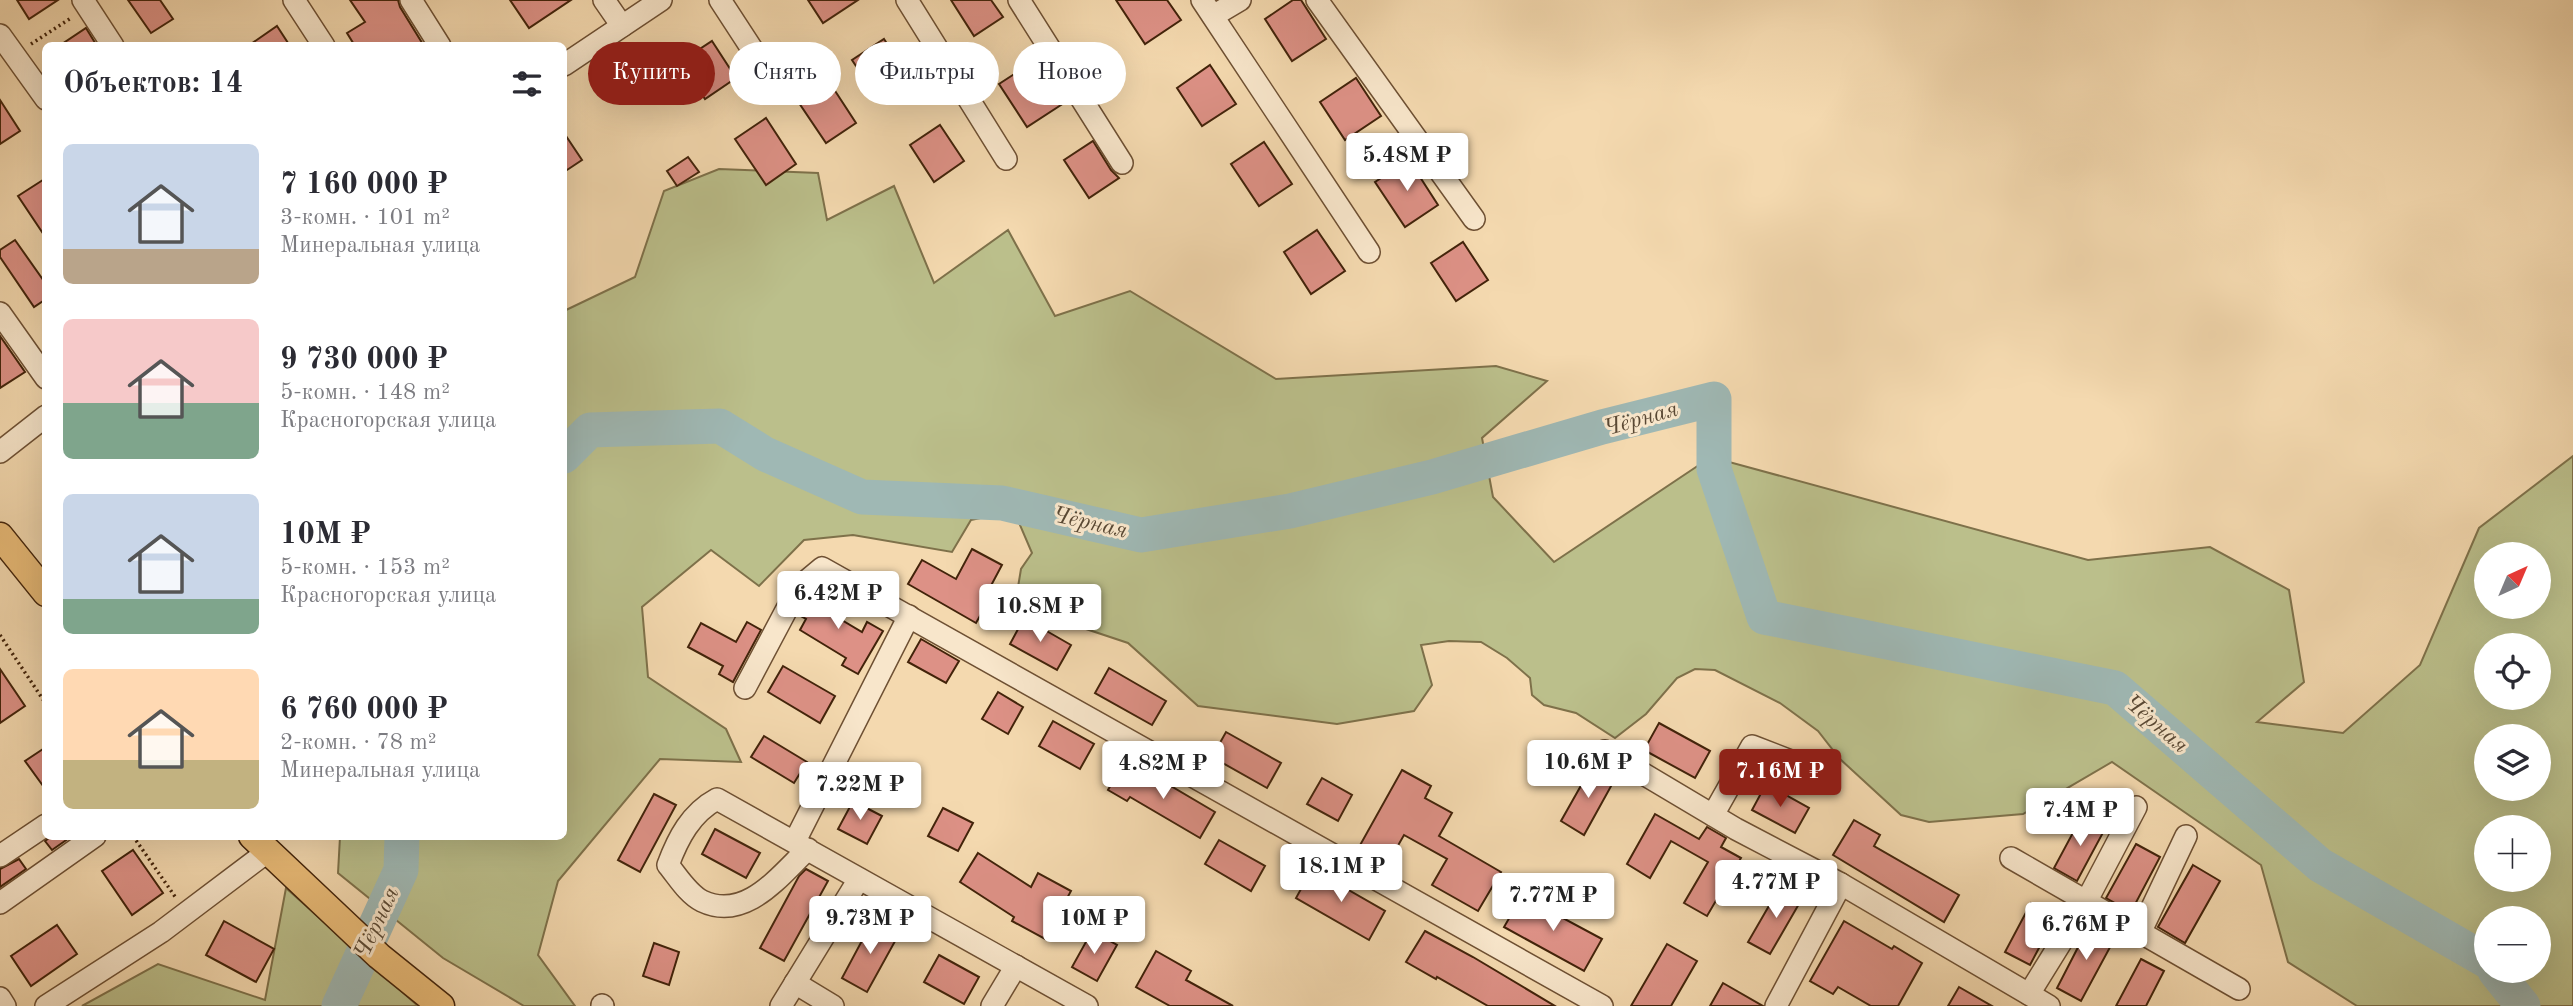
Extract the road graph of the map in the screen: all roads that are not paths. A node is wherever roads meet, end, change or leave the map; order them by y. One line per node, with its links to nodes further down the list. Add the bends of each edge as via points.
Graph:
1 (294, 0): 15 (street)
2 (411, 0): 16 (street)
3 (604, 0): 12 (street)
4 (661, 0): 12 (street)
5 (720, 0): 17 (street)
6 (907, 0): 20 (street)
7 (1019, 0): 21 (street)
8 (1240, 0): 11 (street)
9 (1317, 0): 22 (street)
10 (85, 3): 14 (street)
11 (1208, 8): 23 (street)
12 (622, 26): 18 (street)
13 (0, 35): 19 (street)
14 (110, 42)
15 (321, 42)
16 (437, 42)
17 (747, 42)
18 (567, 63)
19 (42, 94)
20 (1006, 159)
21 (1122, 163)
22 (1474, 219)
23 (1369, 252)
24 (0, 313): 25 (street)
25 (42, 372)
26 (42, 419): 27 (street)
27 (0, 452)
28 (0, 536): 29 (main road)
29 (42, 588)
30 (909, 616): 31 (street, via 822,568 798,588); 40 (street); 60 (street)
31 (746, 688)
32 (1605, 751): 35 (street)
33 (1819, 772): 35 (street, via 1752,746)
34 (2136, 807): 45 (street)
35 (1713, 815): 44 (street)
36 (42, 828): 41 (street)
37 (2186, 836): 47 (street)
38 (89, 840): 46 (street)
39 (260, 844): 54 (street, via 161,932); 55 (main road, via 379,956)
40 (801, 845): 40 (street, via 717,799 701,807 676,842 668,865 702,901 733,908 758,896); 43 (street)
41 (0, 856)
42 (2011, 858): 45 (street)
43 (859, 879): 48 (street); 49 (street)
44 (1841, 884): 51 (street); 61 (street)
45 (2086, 902): 47 (street); 51 (street)
46 (0, 903)
47 (2140, 933): 50 (street)
48 (1016, 966): 58 (street); 59 (street)
49 (794, 984): 56 (street); 57 (street)
50 (2239, 989)
51 (2029, 994): 62 (street)
52 (0, 998): 53 (street)
53 (5, 1006)
54 (46, 1006)
55 (441, 1006)
56 (781, 1006)
57 (833, 1006)
58 (992, 1006)
59 (1087, 1006)
60 (1602, 1006)
61 (1776, 1006)
62 (2049, 1006)

